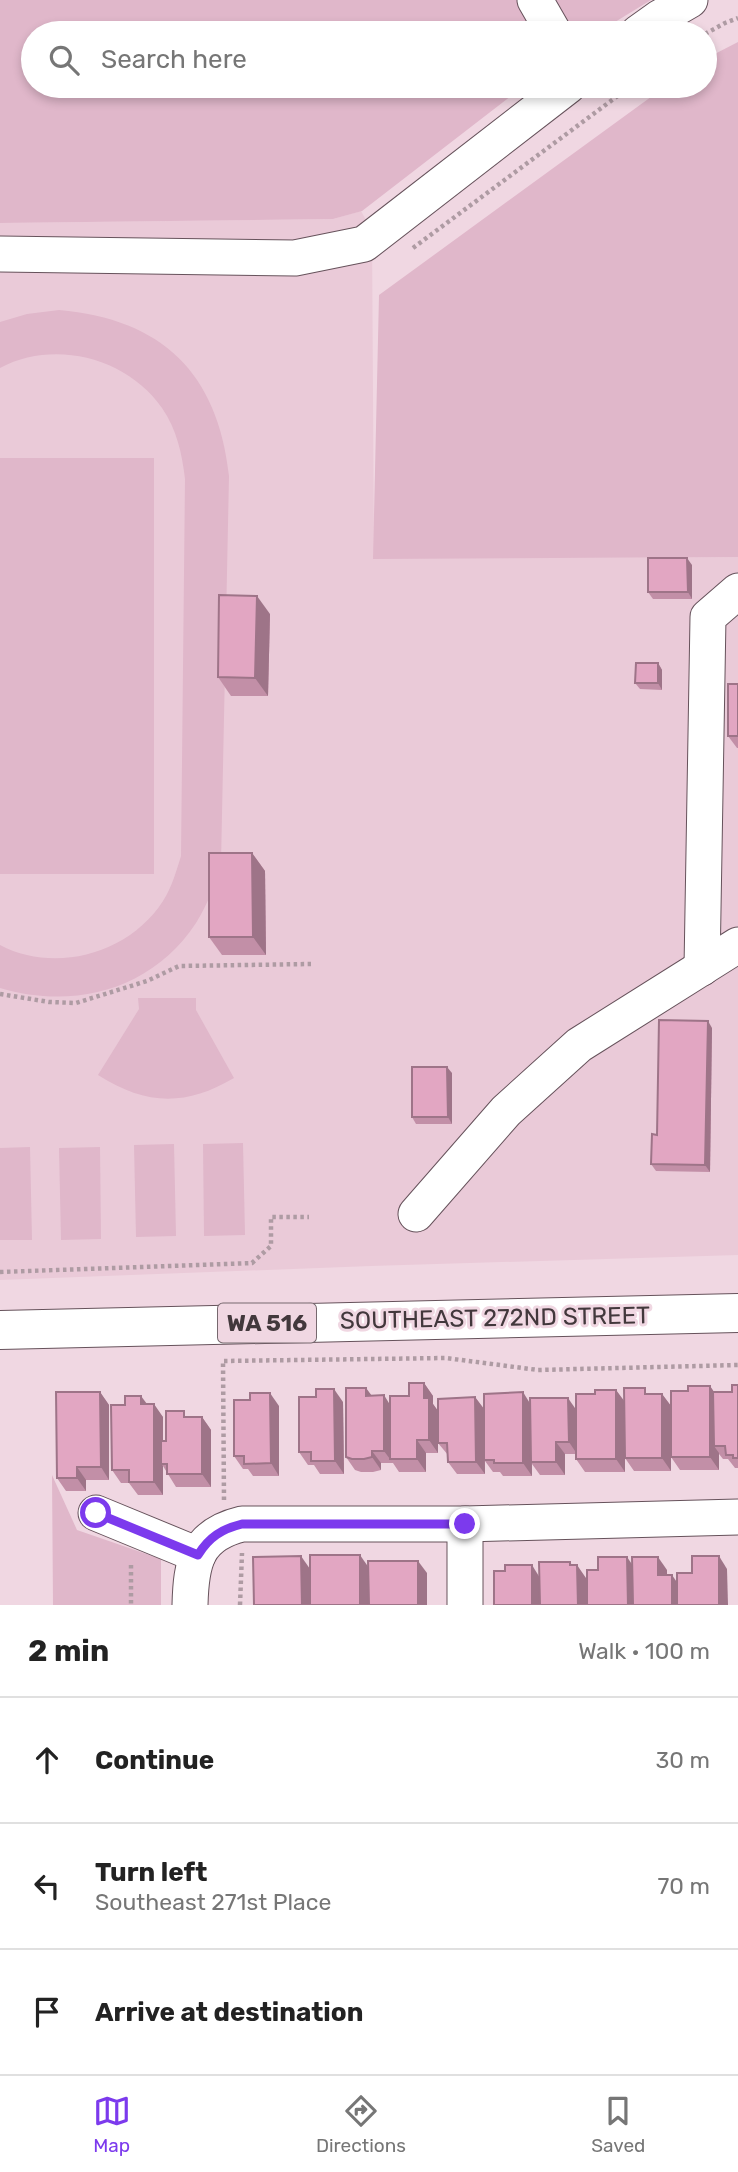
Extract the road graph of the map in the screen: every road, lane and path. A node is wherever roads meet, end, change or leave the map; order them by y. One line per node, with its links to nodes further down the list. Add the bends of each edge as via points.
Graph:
1 (535, 0): 4 (street)
2 (690, 0): 5 (street)
3 (738, 18): 6 (path)
4 (547, 21)
5 (655, 21)
6 (717, 27)
7 (553, 98): 8 (street, via 364,244 295,258)
8 (0, 254)
9 (738, 591): 12 (street, via 708,617)
10 (738, 945): 12 (street)
11 (311, 964): 13 (path, via 179,966 76,1003)
12 (702, 968): 14 (street, via 579,1045 506,1111)
13 (0, 994)
14 (416, 1214)
15 (309, 1217): 16 (path, via 271,1217 271,1246 252,1263)
16 (0, 1272)
17 (738, 1313): 18 (main road, SOUTHEAST 272ND STREET / WA 516)
18 (0, 1329)
19 (738, 1365): 23 (path, via 538,1370 446,1358 223,1361)
20 (96, 1513): 24 (street)
21 (738, 1517): 22 (street)
22 (465, 1524): 23 (street); 29 (street)
23 (233, 1526): 24 (street); 28 (path)
24 (198, 1555): 27 (street, via 192,1566)
25 (131, 1565): 26 (path)
26 (131, 1605)
27 (190, 1605)
28 (240, 1605)
29 (465, 1605)

